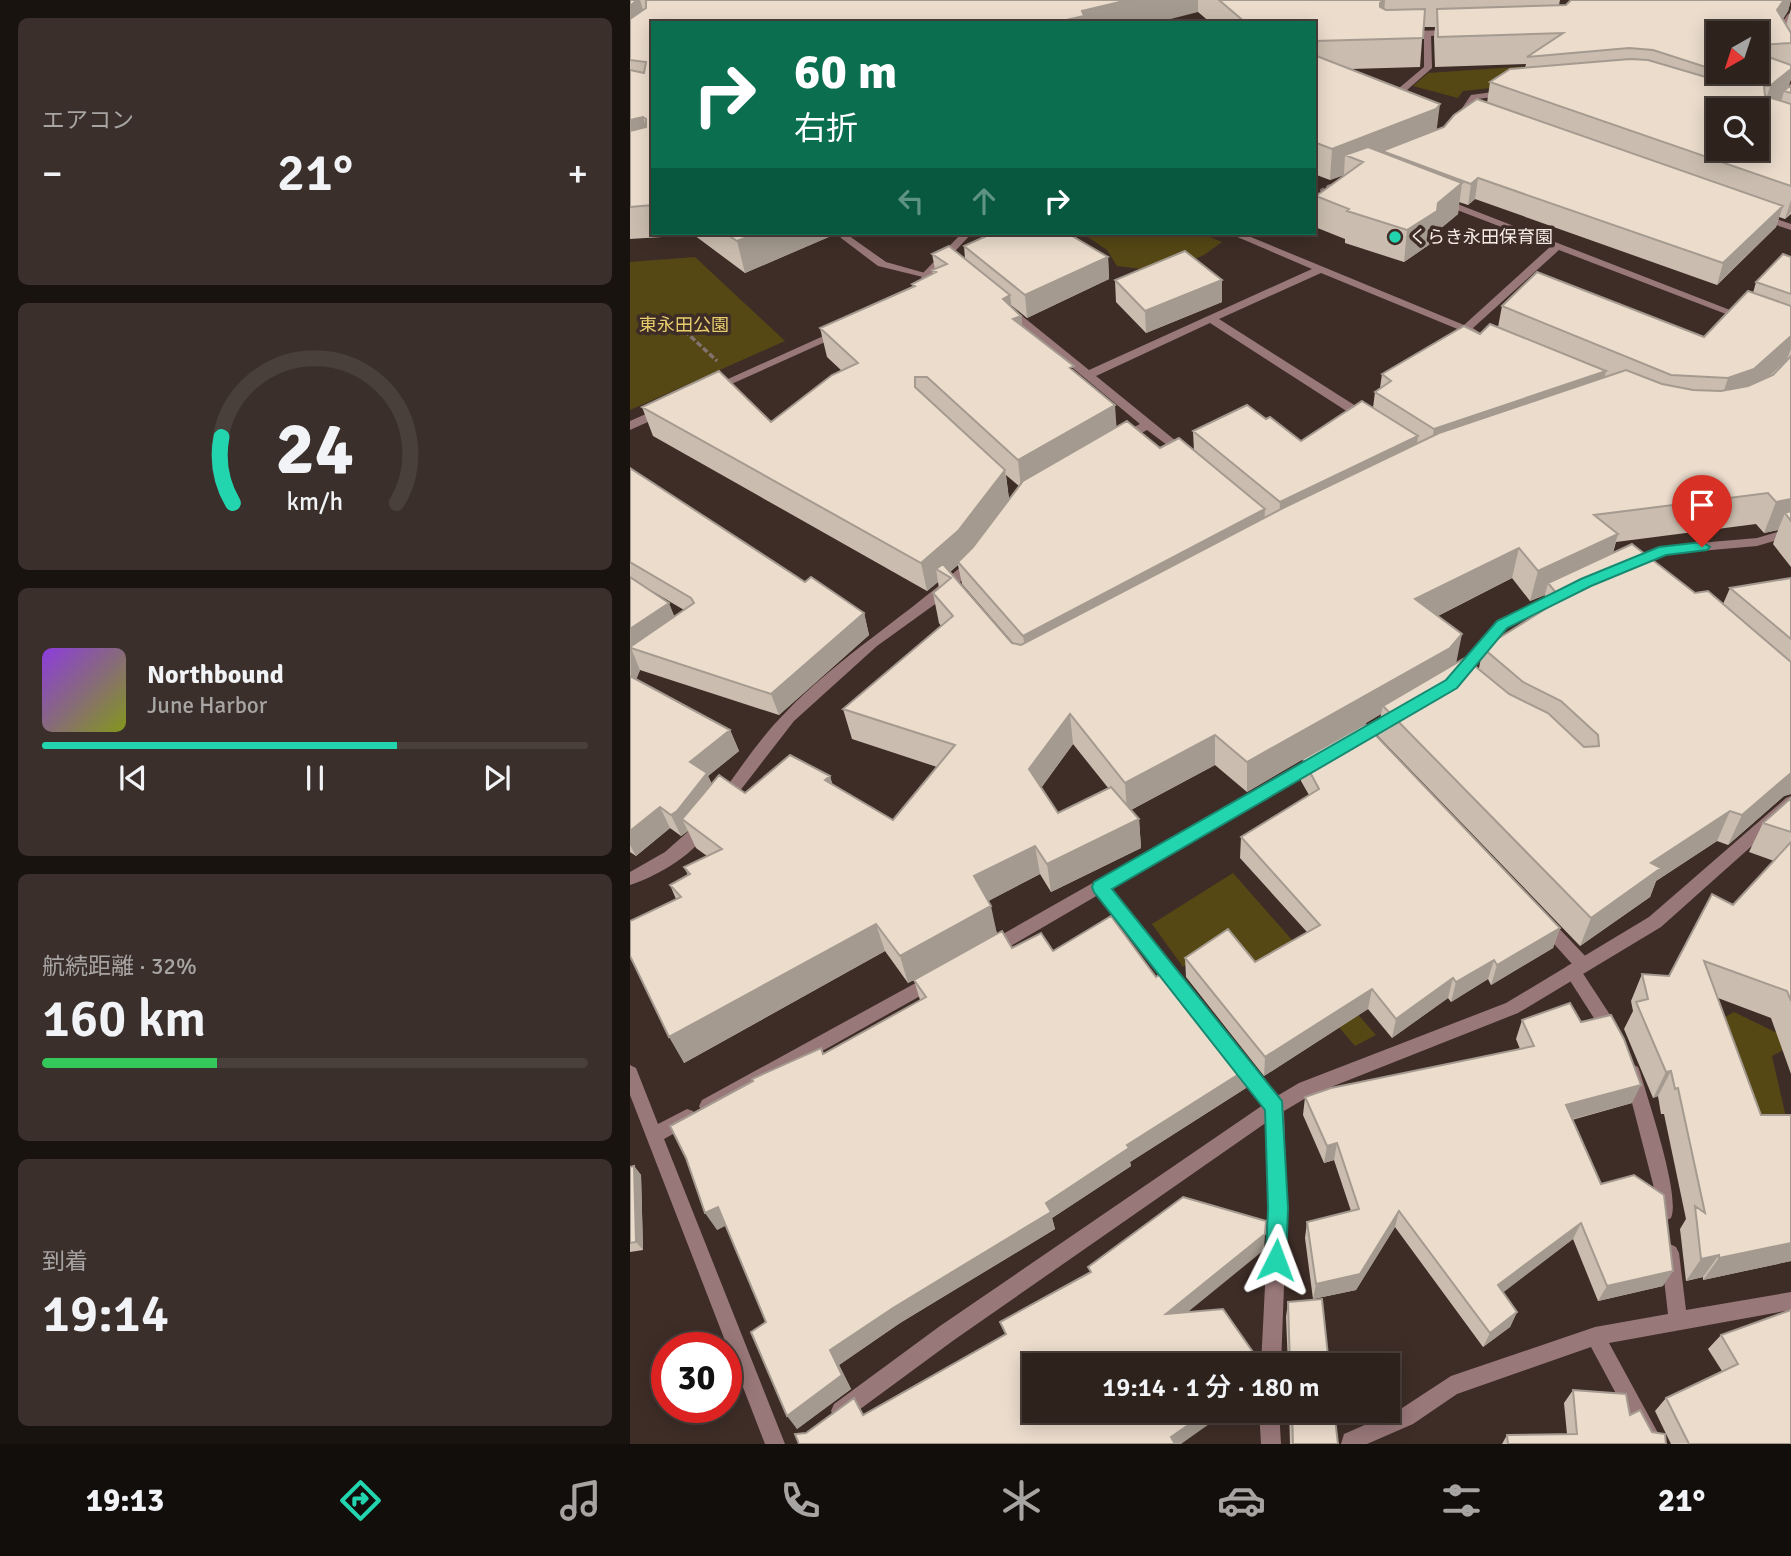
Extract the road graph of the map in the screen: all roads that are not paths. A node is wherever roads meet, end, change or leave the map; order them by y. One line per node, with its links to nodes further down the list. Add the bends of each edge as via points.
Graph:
1 (1791, 16): 5 (street, via 1775,38)
2 (1466, 32): 3 (street)
3 (1427, 33): 4 (street); 8 (street, via 1428,68)
4 (1394, 34)
5 (1787, 50): 6 (street)
6 (1791, 66)
7 (1524, 91): 9 (street, via 1474,97)
8 (1395, 96)
9 (1465, 111): 10 (street); 11 (street)
10 (1477, 115)
11 (1451, 129)
12 (1430, 196): 18 (street)
13 (1742, 210): 14 (street)
14 (1791, 227)
15 (965, 235): 19 (street)
16 (1238, 235): 21 (street)
17 (845, 236): 22 (street, via 881,264)
18 (1557, 246): 26 (street); 28 (street)
19 (943, 257): 20 (street); 22 (street)
20 (953, 265)
21 (1321, 269): 25 (street); 28 (street)
22 (927, 275): 24 (street, via 923,287)
23 (995, 299): 30 (street)
24 (908, 301)
25 (1211, 319): 30 (street); 33 (street)
26 (1752, 321)
27 (846, 329): 31 (street)
28 (1466, 329): 29 (street)
29 (1491, 340)
30 (1088, 375): 34 (street)
31 (701, 394)
32 (677, 405): 35 (street)
33 (1372, 422)
34 (1148, 424): 36 (street); 37 (street)
35 (630, 426)
36 (1113, 444)
37 (1188, 458)
38 (1791, 532): 40 (street, via 1757,542 1664,550 1644,565)
39 (985, 546): 45 (street, via 955,590 872,643 789,717 694,838)
40 (1618, 569)
41 (1574, 588): 42 (street, via 1502,624)
42 (1459, 681)
43 (1408, 709): 46 (street, via 1369,739 1334,752)
44 (1791, 802): 49 (street, via 1655,922)
45 (630, 879)
46 (1101, 887): 48 (street); 51 (street)
47 (1535, 915): 49 (street)
48 (976, 957)
49 (1578, 968): 54 (street, via 1512,1008 1305,1089); 57 (street, via 1624,1051 1662,1184)
50 (952, 970): 55 (street)
51 (1192, 1002)
52 (1225, 1044): 54 (street)
53 (630, 1073): 55 (street)
54 (1275, 1107): 59 (street, via 1278,1208); 60 (street, via 947,1332)
55 (655, 1135): 62 (street)
56 (1791, 1301): 57 (street)
57 (1678, 1321): 58 (street)
58 (1595, 1336): 64 (street, via 1451,1386 1406,1417); 65 (street)
59 (1272, 1353)
60 (829, 1420)
61 (1270, 1423): 63 (street)
62 (775, 1444)
63 (1271, 1444)
64 (1351, 1444)
65 (1654, 1444)

